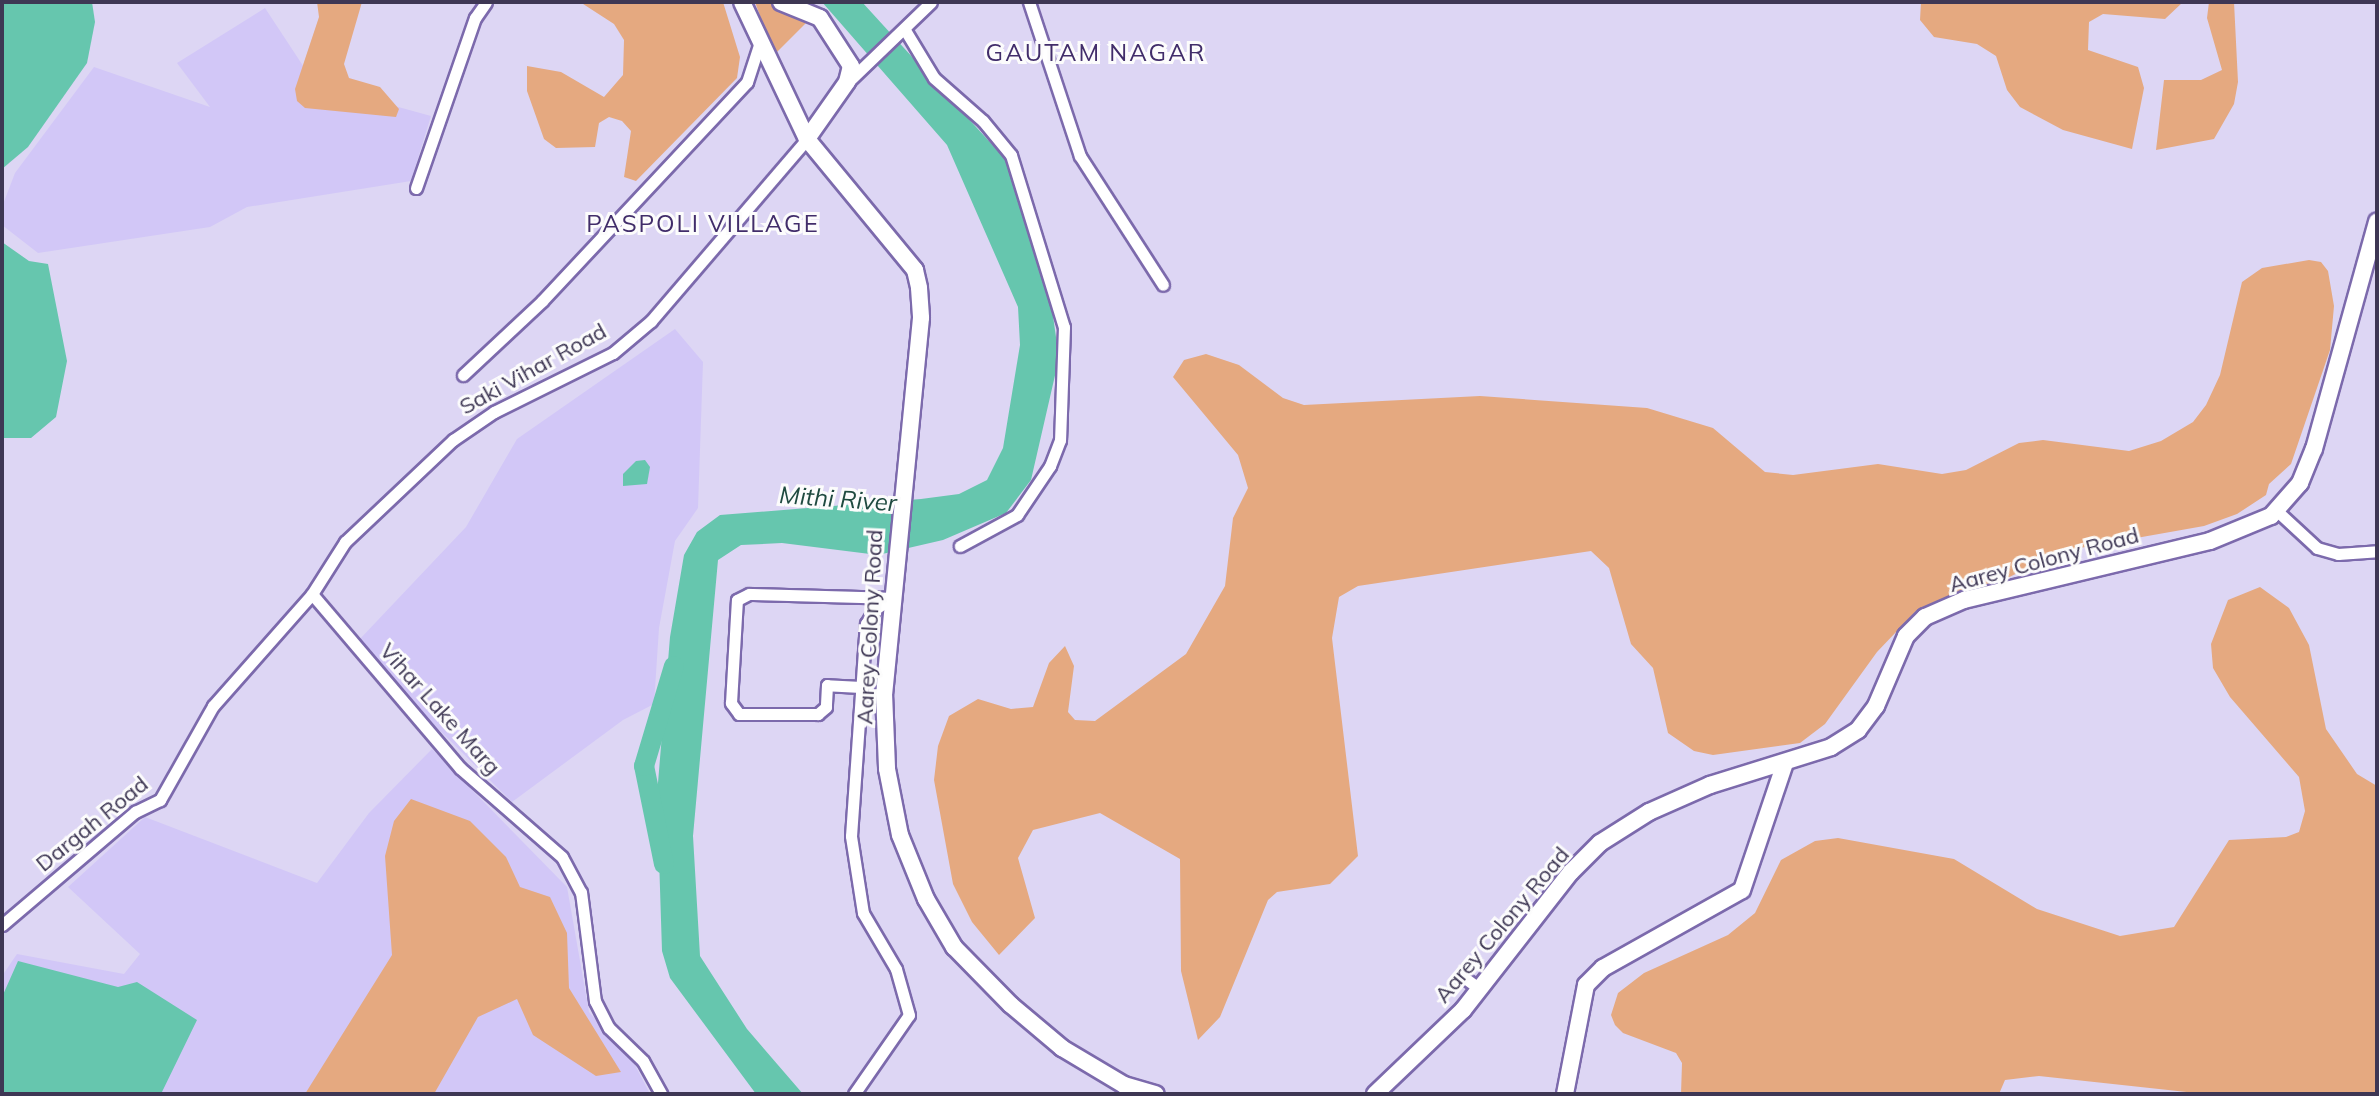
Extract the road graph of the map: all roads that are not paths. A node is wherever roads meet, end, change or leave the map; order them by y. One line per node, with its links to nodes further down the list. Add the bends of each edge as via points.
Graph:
1 (486, 2): 10 (street, via 475,18)
2 (742, 2): 7 (main road, Aarey Colony Road)
3 (781, 2): 8 (main road, via 820,18 839,40 851,66)
4 (931, 2): 6 (street)
5 (1029, 2): 12 (street, via 1080,156)
6 (903, 32): 8 (street); 15 (street, via 934,78 983,121 1011,155 1064,327 1062,424 1050,466 1017,515)
7 (759, 45): 9 (main road, Aarey Colony Road); 13 (street, via 747,82 542,301)
8 (847, 82): 9 (main road, Saki Vihar Road)
9 (807, 139): 17 (street, Saki Vihar Road, via 651,321 613,353 494,412 453,440 345,542); 18 (main road, Aarey Colony Road, via 915,270 921,318)
10 (416, 188)
11 (2377, 222): 14 (main road, Aarey Colony Road, via 2314,449 2300,483)
12 (1163, 285)
13 (463, 375)
14 (2276, 510): 16 (street, via 2317,548 2338,554); 20 (main road, Aarey Colony Road, via 2210,541 1964,600 1925,617 1906,636 1876,706 1858,730 1831,747)
15 (960, 546)
16 (2377, 551)
17 (312, 594): 21 (street, Dargah Road, via 213,706 160,800 135,812); 25 (street, Vihar Lake Marg, via 460,768 562,857 581,892 595,1001 609,1028 643,1061)
18 (891, 598): 19 (street, via 866,624); 19 (street, via 749,594 737,600 731,703 739,714 818,714 826,707 827,685); 24 (main road, Aarey Colony Road, via 884,693 887,769 900,835 926,899 954,947 1011,1005 1062,1048)
19 (861, 687): 26 (street, via 851,836 856,883 863,913 896,969 909,1015)
20 (1785, 763): 23 (main road, Aarey Colony Road, via 1710,785 1649,812 1600,843); 29 (main road, via 1742,890 1603,968 1586,985)
21 (2, 925)
22 (1462, 976): 23 (street)
23 (1480, 989): 28 (main road, Aarey Colony Road)
24 (1127, 1090): 27 (main road, Aarey Colony Road)
25 (661, 1094)
26 (854, 1094)
27 (1156, 1094)
28 (1375, 1094)
29 (1565, 1094)

